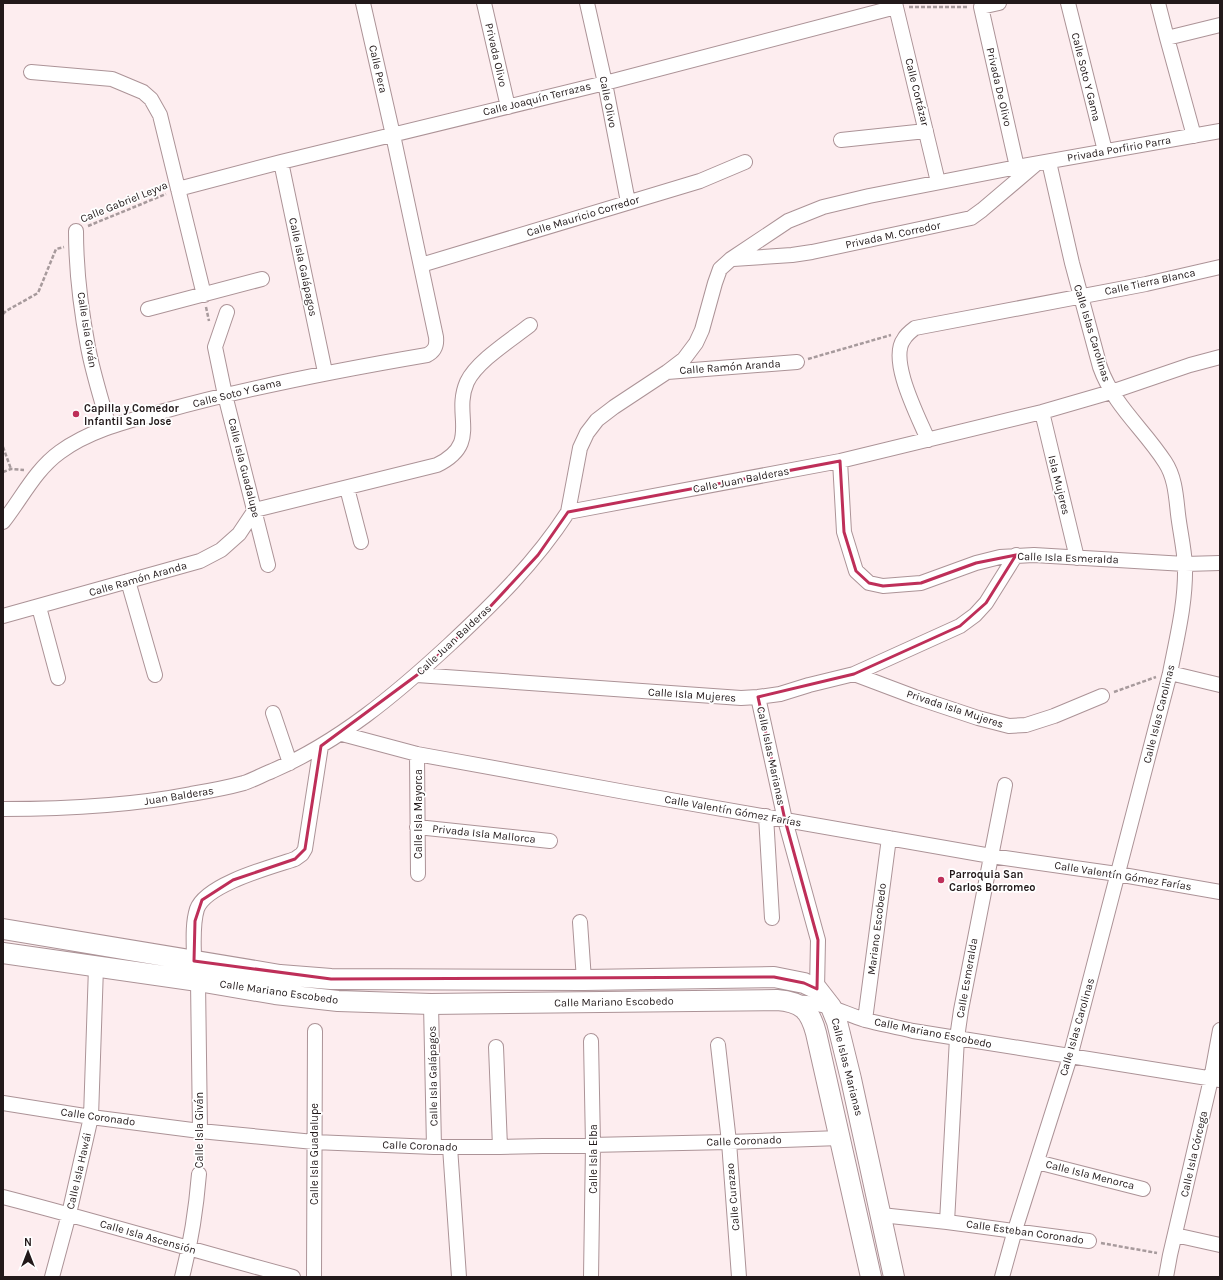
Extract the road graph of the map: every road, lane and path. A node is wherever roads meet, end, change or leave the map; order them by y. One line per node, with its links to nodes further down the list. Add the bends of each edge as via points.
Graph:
1 (363, 3): 15 (street, Calle Pera)
2 (484, 3): 13 (street, Privada Olivo)
3 (587, 3): 12 (street, Calle Olivo)
4 (999, 3): 8 (street)
5 (1068, 3): 19 (street, Calle Soto Y Gama)
6 (1158, 3): 10 (street)
7 (896, 5): 8 (path); 12 (street, Calle Joaquín Terrazas); 14 (street, Calle Cortázar)
8 (981, 7): 23 (street, Privada De Olivo)
9 (1220, 25): 10 (street)
10 (1167, 38): 17 (street)
11 (31, 72): 25 (street, via 112,78 142,92 160,115)
12 (605, 83): 13 (street, Calle Joaquín Terrazas); 26 (street, Calle Olivo)
13 (508, 107): 15 (street, Calle Joaquín Terrazas)
14 (926, 131): 18 (street); 24 (street, Calle Cortázar)
15 (393, 134): 20 (street, Calle Joaquín Terrazas); 30 (street, Calle Pera)
16 (1219, 135): 17 (street, Privada Porfirio Parra)
17 (1194, 136): 19 (street, Privada Porfirio Parra)
18 (841, 140)
19 (1105, 152): 22 (street, Privada Porfirio Parra)
20 (281, 162): 25 (street, Calle Joaquín Terrazas); 43 (street, Calle Isla Galápagos)
21 (745, 162): 26 (street, Calle Mauricio Corredor, via 700,180)
22 (1042, 163): 23 (street, Privada Porfirio Parra); 29 (street, Privada M. Corredor, via 971,218 812,252); 34 (street, Calle Islas Carolinas)
23 (1017, 167): 24 (street, Calle Ramón Aranda)
24 (938, 182): 29 (street, Calle Ramón Aranda, via 823,207 804,214 788,221)
25 (178, 189): 27 (path, Calle Gabriel Leyva); 33 (street)
26 (628, 202): 30 (street, Calle Mauricio Corredor)
27 (76, 231): 28 (street, Calle Isla Giván)
28 (76, 246): 37 (path, via 56,249 38,293); 48 (street, Calle Isla Giván, via 83,321)
29 (731, 260): 44 (street, Calle Ramón Aranda, via 720,269 696,344)
30 (421, 265): 40 (street, Calle Pera, via 436,337)
31 (1220, 267): 34 (street, Calle Tierra Blanca)
32 (262, 279): 33 (street)
33 (204, 295): 35 (street)
34 (1080, 296): 39 (street); 45 (street, Calle Islas Carolinas, via 1100,367)
35 (148, 309)
36 (227, 312): 46 (street, Calle Isla Guadalupe, via 215,347)
37 (3, 314)
38 (530, 325): 55 (street, via 474,370 466,383 461,444 449,459 437,465)
39 (915, 328): 42 (path, Calle Ramón Aranda); 49 (street, via 903,340 899,356 901,374)
40 (435, 349): 43 (street, Calle Soto Y Gama, via 427,354)
41 (1220, 357): 45 (street, Calle Juan Balderas)
42 (796, 362): 44 (street, Calle Ramón Aranda)
43 (326, 372): 46 (street, Calle Soto Y Gama)
44 (667, 372): 57 (street, via 614,407 597,420 587,433 580,448)
45 (1111, 392): 47 (street, Calle Juan Balderas); 63 (street, Calle Islas Carolinas, via 1165,462 1171,474)
46 (225, 395): 48 (street, Calle Soto Y Gama); 56 (street, Calle Isla Guadalupe)
47 (1042, 412): 49 (street, Calle Juan Balderas); 61 (street, Isla Mujeres)
48 (109, 427): 53 (street, Calle Soto Y Gama, via 60,452)
49 (928, 440): 51 (street, Calle Juan Balderas)
50 (3, 447): 52 (path)
51 (840, 461): 57 (street, Calle Juan Balderas); 60 (street, Calle Isla Esmeralda, via 844,532 856,571 869,583 883,586 921,583 976,563)
52 (11, 470): 53 (path); 54 (path)
53 (39, 470): 58 (street, Calle Soto Y Gama)
54 (3, 472)
55 (346, 488): 56 (street); 59 (street)
56 (255, 510): 64 (street, Calle Isla Guadalupe); 66 (street, Calle Ramón Aranda, via 239,534 221,550 200,561)
57 (568, 512): 72 (street, Calle Juan Balderas, via 553,536 518,578)
58 (3, 522)
59 (361, 542)
60 (1016, 555): 61 (street, Calle Isla Esmeralda); 70 (street, Calle Isla Mujeres, via 975,616 960,626)
61 (1077, 558): 63 (street, Calle Isla Esmeralda)
62 (1213, 563): 63 (street, Calle Isla Esmeralda); 65 (street)
63 (1185, 564): 69 (street, Calle Islas Carolinas, via 1182,608)
64 (268, 565)
65 (1220, 573)
66 (128, 581): 67 (street, Calle Ramón Aranda); 71 (street)
67 (39, 607): 68 (street, Calle Ramón Aranda); 73 (street)
68 (3, 616)
69 (1170, 673): 74 (street); 75 (path); 91 (street, Calle Islas Carolinas)
70 (854, 674): 75 (street, Privada Isla Mujeres, via 922,700 1009,726 1026,725 1054,716); 76 (street, Calle Isla Mujeres, via 780,694)
71 (155, 675)
72 (416, 676): 76 (street, Calle Isla Mujeres, via 741,698); 78 (street, Calle Juan Balderas)
73 (58, 678)
74 (1220, 685)
75 (1102, 696)
76 (758, 697): 85 (street, Calle Islas Marianas)
77 (273, 713): 81 (street)
78 (342, 734): 79 (street, Juan Balderas); 80 (street, Calle Valentín Gómez Farías)
79 (321, 746): 81 (street, Juan Balderas); 97 (street, via 305,849 295,859 233,880 202,900 195,920)
80 (417, 754): 84 (street, Calle Valentín Gómez Farías); 86 (street, Calle Isla Mayorca)
81 (290, 763): 83 (street, Juan Balderas, via 222,789 165,799 42,809)
82 (1004, 785): 89 (street, Calle Esmeralda)
83 (3, 809)
84 (766, 816): 85 (street, Calle Valentín Gómez Farías); 93 (street)
85 (785, 820): 87 (street, Calle Valentín Gómez Farías); 101 (street, Calle Islas Marianas, via 818,940)
86 (417, 827): 88 (street, Privada Isla Mallorca); 90 (street, Calle Isla Mayorca)
87 (889, 838): 89 (street, Calle Valentín Gómez Farías); 105 (street, Mariano Escobedo)
88 (550, 841)
89 (991, 856): 91 (street, Calle Valentín Gómez Farías); 108 (street, Calle Esmeralda)
90 (418, 874)
91 (1117, 874): 92 (street, Calle Valentín Gómez Farías); 112 (street, Calle Islas Carolinas)
92 (1220, 892)
93 (772, 918)
94 (580, 922): 99 (street)
95 (3, 929): 97 (main road, Calle Mariano Escobedo)
96 (3, 953): 98 (main road, Calle Mariano Escobedo)
97 (194, 961): 99 (main road, Calle Mariano Escobedo, via 280,975 331,979)
98 (96, 967): 100 (main road, Calle Mariano Escobedo); 115 (street, Calle Isla Hawái)
99 (584, 980): 101 (main road, Calle Mariano Escobedo, via 774,977 804,983)
100 (198, 981): 103 (main road, Calle Mariano Escobedo, via 312,999); 116 (street, Calle Isla Giván)
101 (817, 989): 104 (main road, Calle Islas Marianas)
102 (796, 1003): 103 (main road, Calle Mariano Escobedo, via 788,1000 769,1000); 104 (street, Calle Mariano Escobedo, via 814,1003); 117 (main road, Calle Islas Marianas, via 808,1012 813,1022)
103 (431, 1004): 121 (street, Calle Isla Galápagos)
104 (831, 1007): 105 (street, Calle Mariano Escobedo); 129 (main road, Calle Islas Marianas, via 851,1079)
105 (865, 1020): 108 (street, Calle Mariano Escobedo)
106 (1220, 1030): 113 (street, Calle Isla Córcega)
107 (315, 1031): 118 (street, Calle Isla Guadalupe)
108 (957, 1038): 112 (street, Calle Mariano Escobedo); 130 (street, Calle Esmeralda)
109 (591, 1041): 120 (street, Calle Isla Elba)
110 (718, 1045): 119 (street, Calle Curazao)
111 (496, 1047): 123 (street)
112 (1070, 1056): 113 (street, Calle Mariano Escobedo); 124 (street, Calle Islas Carolinas)
113 (1215, 1079): 132 (street, Calle Isla Córcega)
114 (3, 1103): 115 (street, Calle Coronado)
115 (91, 1117): 116 (street, Calle Coronado); 128 (street, Calle Isla Hawái)
116 (200, 1131): 118 (street, Calle Coronado); 125 (path, Calle Isla Giván)
117 (840, 1138): 119 (street, Calle Coronado); 144 (main road, Calle Islas Marianas)
118 (314, 1142): 121 (street, Calle Coronado); 140 (street, Calle Isla Guadalupe)
119 (729, 1142): 120 (street, Calle Coronado); 143 (street, Calle Curazao)
120 (594, 1145): 123 (street, Calle Coronado); 142 (street, Calle Isla Elba)
121 (434, 1147): 122 (street, Calle Coronado)
122 (450, 1147): 123 (street, Calle Coronado); 141 (street)
123 (500, 1147)
124 (1037, 1162): 126 (street, Calle Isla Menorca); 131 (street, Calle Islas Carolinas)
125 (199, 1174): 135 (street, Calle Isla Giván)
126 (1143, 1189)
127 (3, 1197): 128 (street, Calle Isla Ascensión)
128 (69, 1214): 135 (street, Calle Isla Ascensión); 137 (street, Calle Isla Hawái)
129 (881, 1215): 130 (street, Calle Esteban Coronado); 145 (main road, Calle Islas Marianas)
130 (947, 1222): 131 (street, Calle Esteban Coronado)
131 (1015, 1230): 133 (street, Calle Esteban Coronado); 146 (street, Calle Islas Carolinas)
132 (1175, 1235): 134 (street); 136 (street, Calle Isla Córcega)
133 (1089, 1241): 136 (path, Calle Esteban Coronado)
134 (1220, 1246)
135 (189, 1249): 138 (street, Calle Isla Giván); 139 (street, Calle Isla Ascensión)
136 (1170, 1255): 147 (street, Calle Isla Córcega)
137 (52, 1277)
138 (182, 1277)
139 (293, 1277)
140 (314, 1277)
141 (459, 1277)
142 (591, 1277)
143 (739, 1277)
144 (871, 1277)
145 (894, 1277)
146 (1002, 1277)
147 (1166, 1277)

